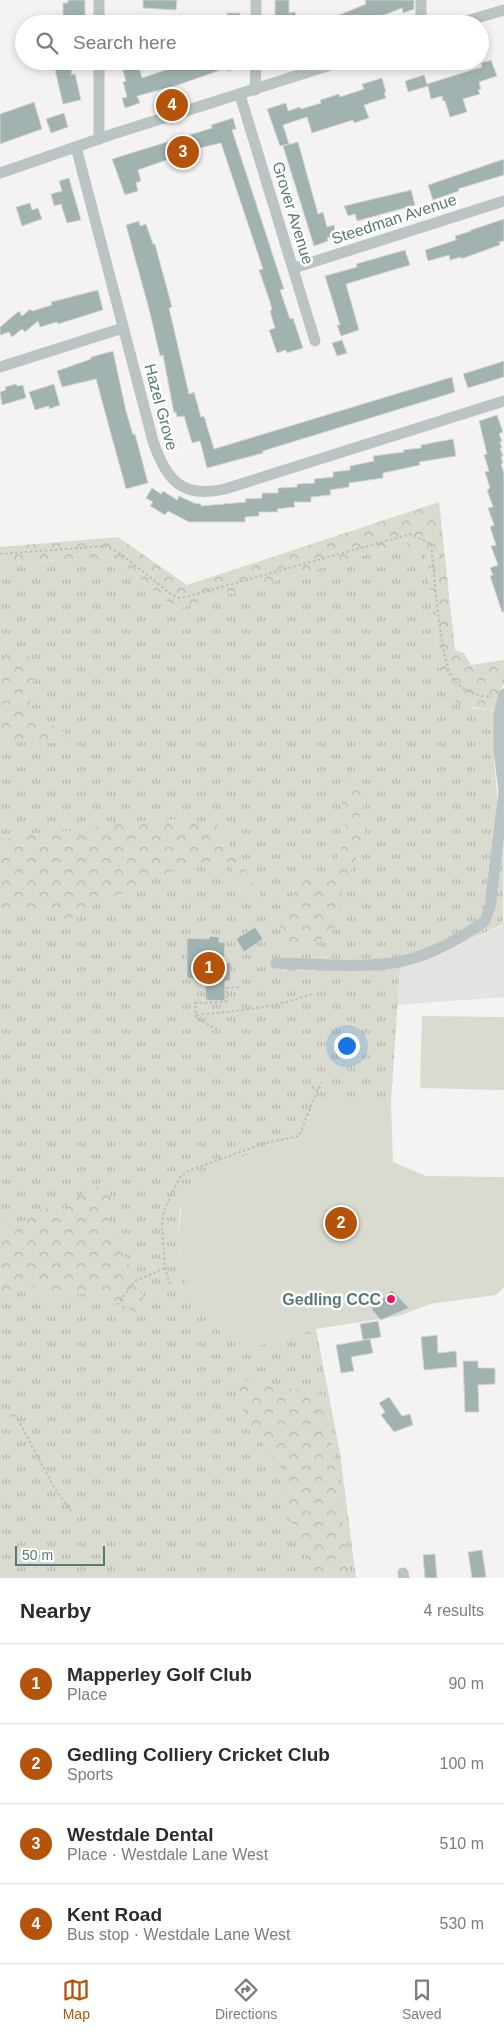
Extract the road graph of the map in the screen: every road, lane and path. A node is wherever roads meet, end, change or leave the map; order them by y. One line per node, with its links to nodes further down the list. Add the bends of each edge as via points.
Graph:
1 (98, 0): 5 (street)
2 (256, 0): 6 (street)
3 (421, 0): 7 (street)
4 (504, 10): 8 (street)
5 (98, 15)
6 (256, 15)
7 (421, 15)
8 (487, 15)
9 (99, 70): 14 (street)
10 (256, 70): 12 (street)
11 (316, 70): 12 (street)
12 (256, 90): 13 (street)
13 (240, 95): 14 (street); 18 (street, Grover Avenue)
14 (99, 139): 15 (street)
15 (76, 147): 16 (street); 19 (street, Hazel Grove)
16 (0, 173)
17 (504, 201): 18 (street, Steedman Avenue)
18 (294, 268): 20 (street, Grover Avenue)
19 (123, 328): 21 (street); 22 (street, Hazel Grove, via 160,464 182,487 195,492 225,489)
20 (315, 341)
21 (0, 367)
22 (504, 401)
23 (0, 554): 24 (path, via 105,546 121,554 179,598 411,534 431,544 444,658 453,679 465,689 484,696)
24 (503, 696): 25 (street, via 499,715 499,750)
25 (504, 792): 26 (street, via 490,907 485,921 415,958 392,963)
26 (276, 964)
27 (239, 987): 29 (path, via 228,988 225,1002 195,1003)
28 (314, 993): 29 (path, via 256,1008)
29 (196, 1015): 30 (path)
30 (218, 1030)
31 (321, 1082): 33 (path)
32 (312, 1087): 33 (path)
33 (318, 1090): 34 (path, via 299,1136 265,1143 188,1171 180,1177 164,1211)
34 (166, 1268): 35 (path); 36 (path, via 135,1282)
35 (170, 1284)
36 (117, 1305)
37 (11, 1416): 38 (path, via 15,1414)
38 (71, 1512)

